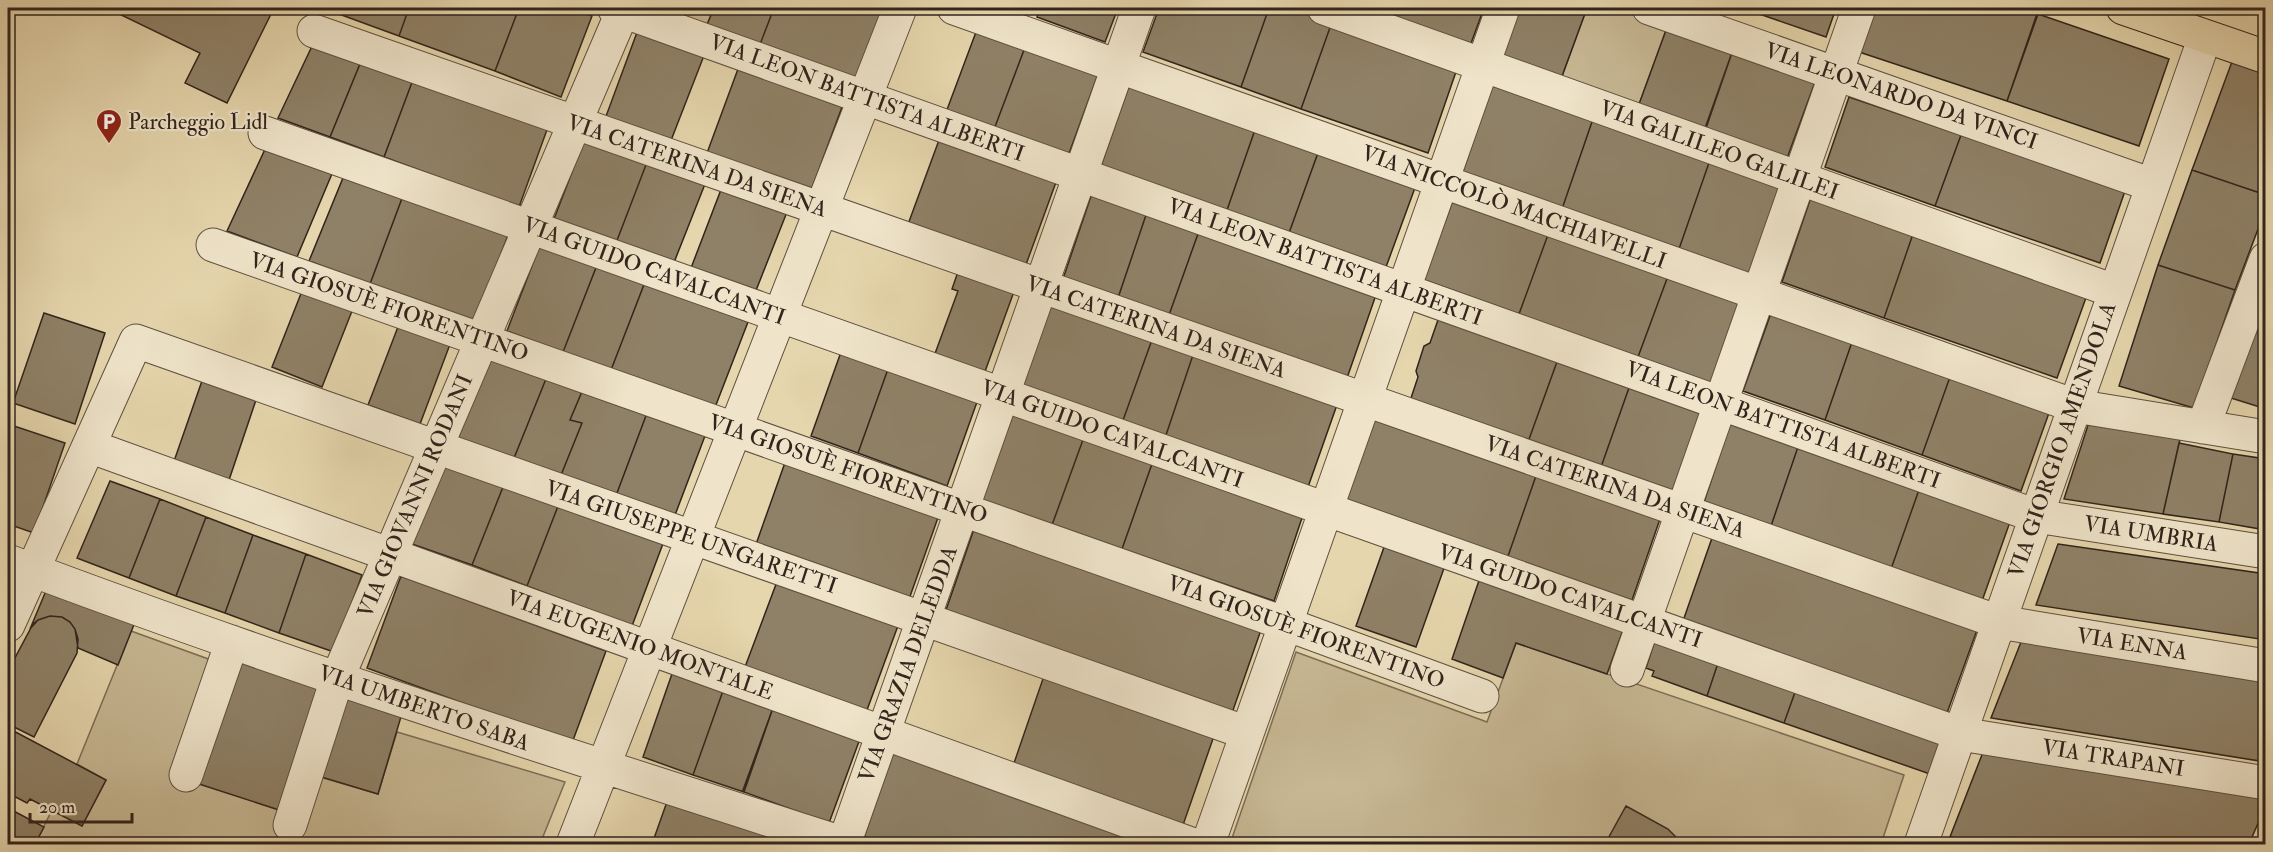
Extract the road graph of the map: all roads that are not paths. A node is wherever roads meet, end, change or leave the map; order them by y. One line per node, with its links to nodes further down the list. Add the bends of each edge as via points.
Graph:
1 (620, 8): 16 (street, VIA LEON BATTISTA ALBERTI); 17 (street, VIA GIOVANNI RODANI)
2 (900, 8): 16 (street)
3 (954, 8): 14 (street, VIA NICCOLÒ MACHIAVELLI)
4 (1139, 8): 14 (street, VIA GRAZIA DELEDDA)
5 (1324, 8): 13 (street, VIA GALILEO GALILEI)
6 (1503, 8): 13 (street)
7 (1649, 8): 15 (street, VIA LEONARDO DA VINCI)
8 (1859, 8): 15 (street)
9 (2123, 8): 11 (main road)
10 (314, 31): 17 (street, VIA CATERINA DA SIENA)
11 (2205, 37): 12 (main road); 22 (street, VIA GIORGIO AMENDOLA)
12 (2265, 57)
13 (1482, 64): 20 (street, VIA GALILEO GALILEI); 21 (street)
14 (1119, 66): 19 (street, VIA GRAZIA DELEDDA); 21 (street, VIA NICCOLÒ MACHIAVELLI)
15 (1837, 74): 20 (street); 22 (street, VIA LEONARDO DA VINCI)
16 (865, 98): 19 (street, VIA LEON BATTISTA ALBERTI); 23 (street)
17 (575, 123): 23 (street, VIA CATERINA DA SIENA); 24 (street, VIA GIOVANNI RODANI)
18 (265, 133): 24 (street, VIA GUIDO CAVALCANTI)
19 (1081, 174): 27 (street, VIA GRAZIA DELEDDA); 28 (street, VIA LEON BATTISTA ALBERTI)
20 (1800, 179): 29 (street, VIA GALILEO GALILEI); 30 (street)
21 (1442, 181): 28 (street); 30 (street, VIA NICCOLÒ MACHIAVELLI)
22 (2152, 185): 29 (street, VIA GIORGIO AMENDOLA)
23 (821, 209): 27 (street, VIA CATERINA DA SIENA); 31 (street)
24 (530, 227): 31 (street, VIA GUIDO CAVALCANTI); 32 (street, VIA GIOVANNI RODANI)
25 (213, 245): 32 (street, VIA GIOSUÈ FIORENTINO)
26 (2265, 258): 37 (street)
27 (1041, 286): 33 (street, VIA GRAZIA DELEDDA); 34 (street, VIA CATERINA DA SIENA)
28 (1403, 290): 34 (street); 35 (street, VIA LEON BATTISTA ALBERTI)
29 (2115, 291): 36 (street, VIA GIORGIO AMENDOLA)
30 (1760, 294): 35 (street); 36 (street, VIA NICCOLÒ MACHIAVELLI)
31 (779, 316): 33 (street, VIA GUIDO CAVALCANTI); 38 (street)
32 (482, 340): 38 (street, VIA GIOSUÈ FIORENTINO); 41 (street, VIA GIOVANNI RODANI)
33 (1003, 395): 42 (street, VIA GUIDO CAVALCANTI); 43 (street, VIA GRAZIA DELEDDA)
34 (1365, 400): 42 (street); 44 (street, VIA CATERINA DA SIENA)
35 (1721, 403): 44 (street); 45 (street, VIA LEON BATTISTA ALBERTI)
36 (2074, 406): 37 (street, VIA NICCOLÒ MACHIAVELLI); 45 (street, VIA GIORGIO AMENDOLA)
37 (2203, 427): 39 (street, VIA NICCOLÒ MACHIAVELLI)
38 (734, 429): 43 (street, VIA GIOSUÈ FIORENTINO); 46 (street)
39 (2265, 438)
40 (88, 446): 41 (street, VIA GIUSEPPE UNGARETTI, via 136,341); 48 (street, VIA EUGENIO MONTALE); 49 (street)
41 (436, 448): 46 (street, VIA GIUSEPPE UNGARETTI); 48 (street, VIA GIOVANNI RODANI)
42 (1326, 509): 51 (street, VIA GUIDO CAVALCANTI); 53 (street)
43 (962, 510): 50 (street, VIA GRAZIA DELEDDA); 53 (street, VIA GIOSUÈ FIORENTINO)
44 (1683, 511): 51 (street); 52 (street, VIA CATERINA DA SIENA)
45 (2036, 516): 47 (street, VIA UMBRIA); 52 (street, VIA GIORGIO AMENDOLA)
46 (692, 537): 50 (street, VIA GIUSEPPE UNGARETTI); 56 (street)
47 (2265, 552)
48 (390, 554): 56 (street, VIA EUGENIO MONTALE); 59 (street, VIA GIOVANNI RODANI)
49 (20, 566): 54 (street); 55 (street, VIA UMBERTO SABA)
50 (924, 619): 61 (street, VIA GRAZIA DELEDDA); 62 (street, VIA GIUSEPPE UNGARETTI)
51 (1644, 622): 58 (street); 63 (street, VIA GUIDO CAVALCANTI)
52 (1999, 622): 57 (street, VIA ENNA); 63 (street, VIA GIORGIO AMENDOLA)
53 (1286, 624): 60 (street, VIA GIOSUÈ FIORENTINO); 62 (street)
54 (8, 625)
55 (232, 642): 59 (street, VIA UMBERTO SABA); 65 (street)
56 (648, 648): 61 (street, VIA EUGENIO MONTALE); 64 (street)
57 (2265, 666)
58 (1627, 670)
59 (337, 679): 64 (street, VIA UMBERTO SABA); 67 (street, VIA GIOVANNI RODANI)
60 (1482, 696)
61 (883, 733): 69 (street, VIA GRAZIA DELEDDA); 70 (street, VIA EUGENIO MONTALE)
62 (1247, 733): 71 (street)
63 (1959, 734): 66 (street, VIA TRAPANI); 72 (street, VIA GIORGIO AMENDOLA)
64 (601, 768): 68 (street); 69 (street, VIA UMBERTO SABA)
65 (186, 775)
66 (2265, 783)
67 (290, 825)
68 (573, 844)
69 (844, 844)
70 (1191, 844)
71 (1208, 844)
72 (1928, 844)

